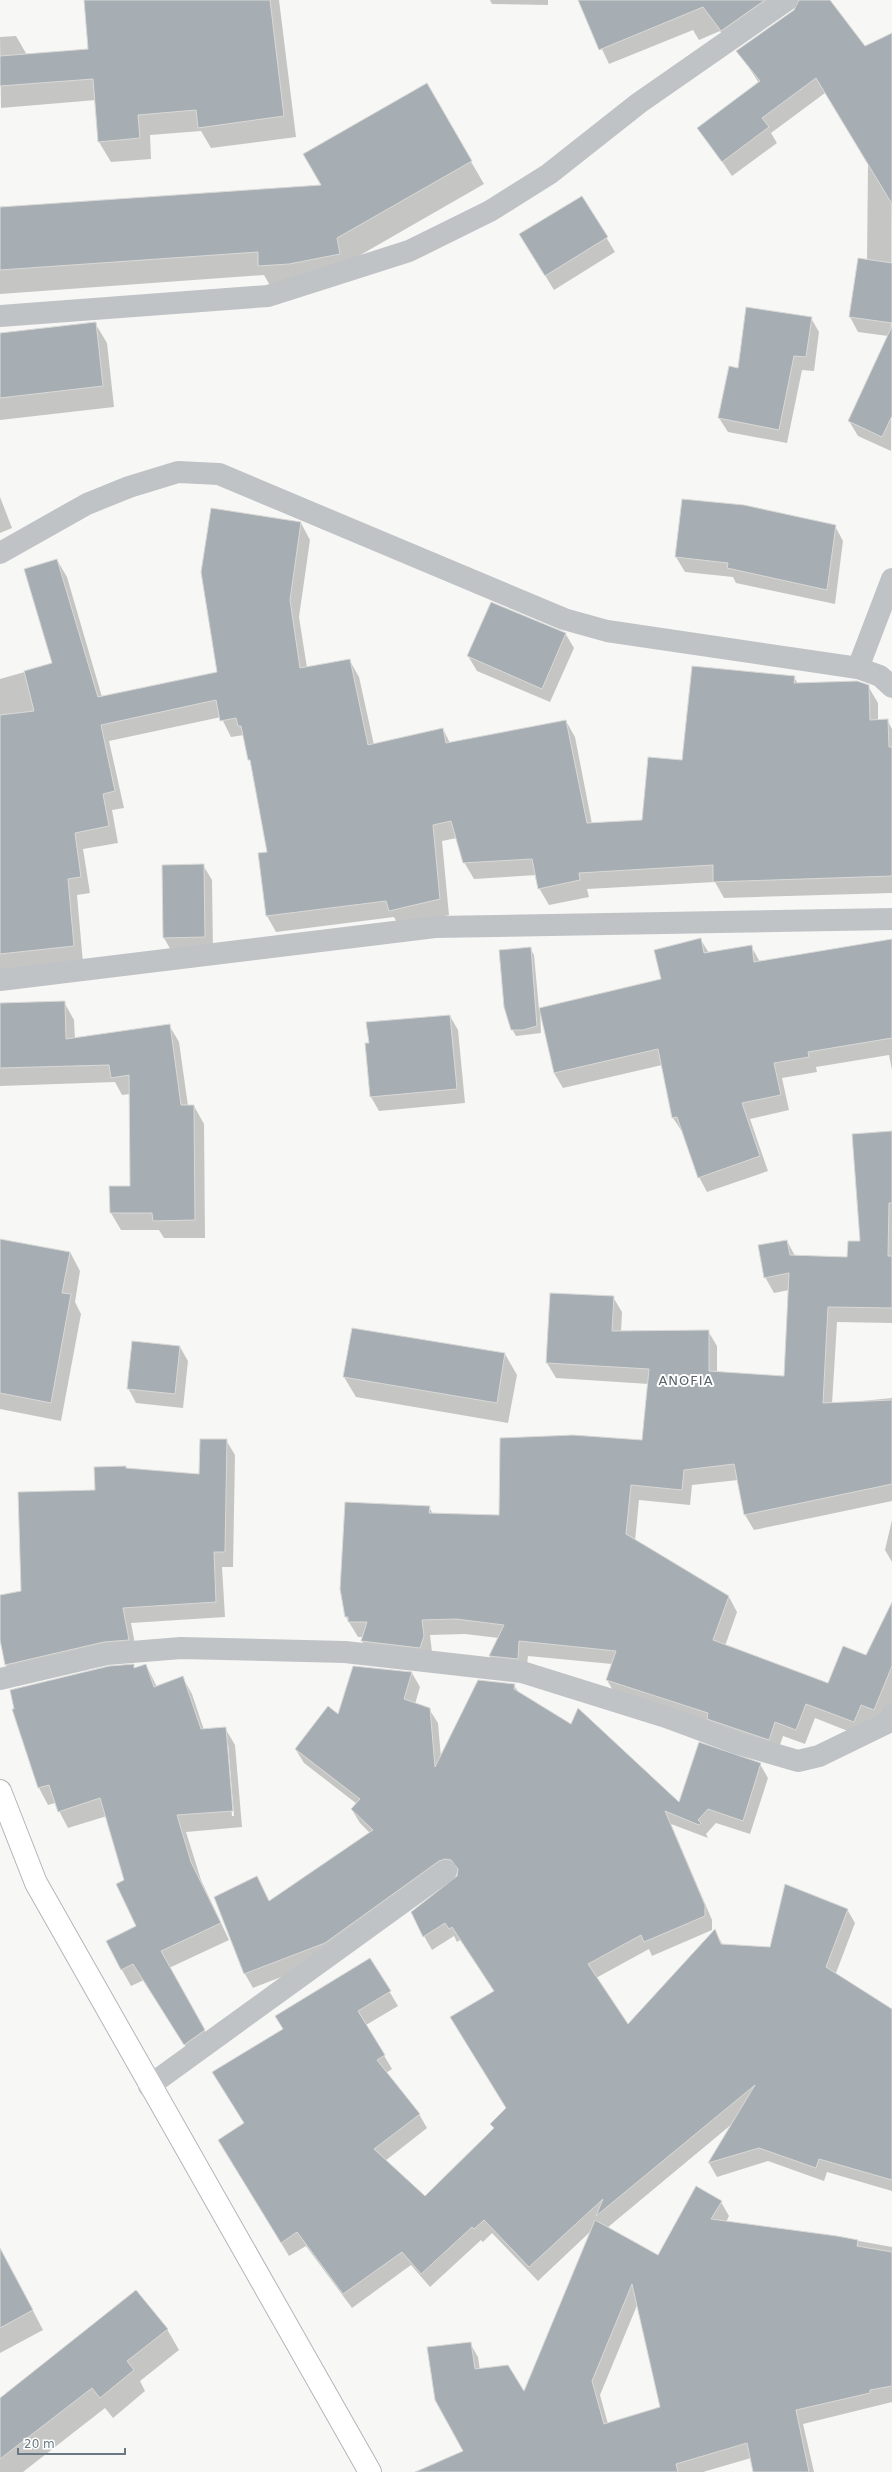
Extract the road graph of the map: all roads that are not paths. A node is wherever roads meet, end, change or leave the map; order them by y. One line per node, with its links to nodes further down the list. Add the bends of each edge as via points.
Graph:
1 (787, 0): 2 (street, via 639,103 549,174 490,211 408,251 268,296)
2 (0, 316)
3 (0, 553): 5 (street, via 87,504 129,487 178,472 219,474 564,619 607,631)
4 (892, 579): 5 (street)
5 (858, 668): 6 (street, via 880,676)
6 (892, 687)
7 (892, 919): 8 (street, via 435,927)
8 (0, 980)
9 (0, 1679): 10 (street, via 107,1654 181,1648 345,1652 522,1672 798,1761 819,1756 889,1722)
10 (892, 1714)
11 (0, 1791): 13 (main road, via 36,1883)
12 (446, 1871): 13 (street)
13 (149, 2086): 14 (main road)
14 (370, 2472)

